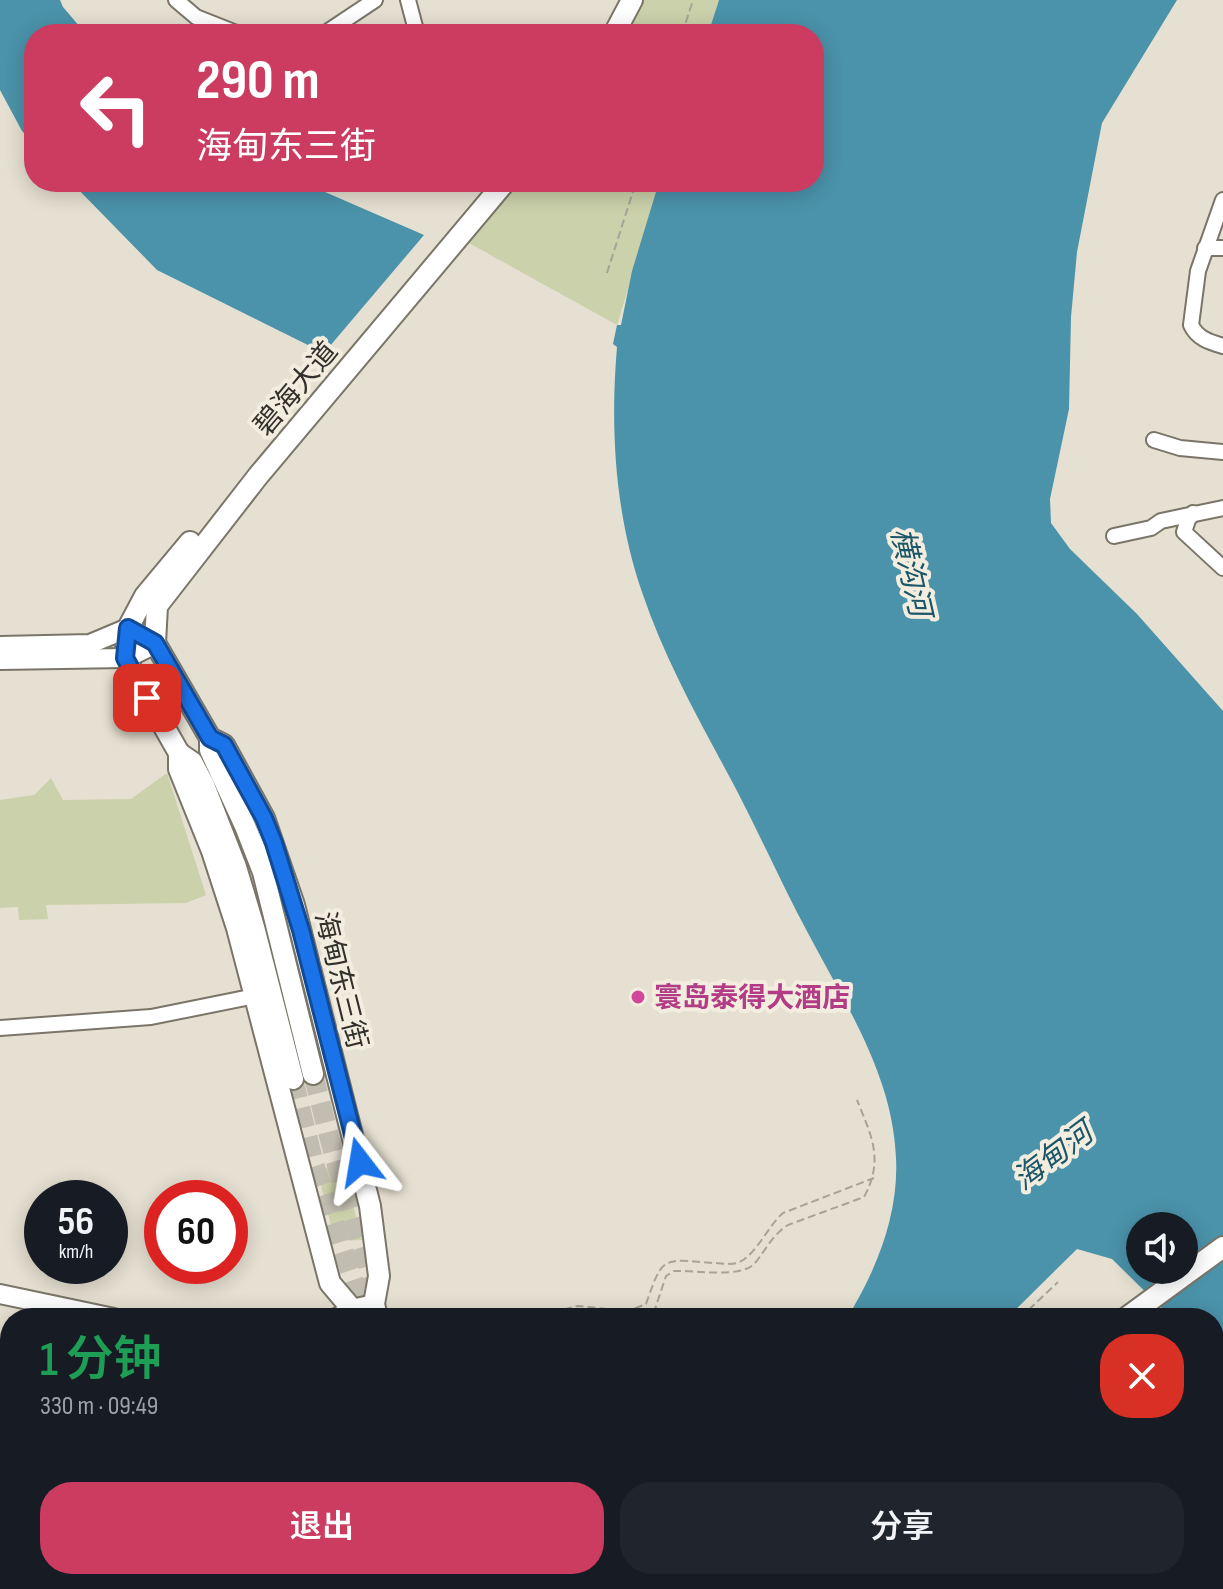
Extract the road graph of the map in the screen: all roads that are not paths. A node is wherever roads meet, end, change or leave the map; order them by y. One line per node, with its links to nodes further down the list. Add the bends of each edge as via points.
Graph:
1 (176, 0): 6 (street)
2 (375, 0): 7 (street)
3 (408, 0): 8 (street)
4 (619, 0): 9 (main road)
5 (632, 0): 10 (main road)
6 (214, 24)
7 (339, 24)
8 (414, 24)
9 (606, 24)
10 (619, 24)
11 (488, 192): 23 (main road, 碧海大道, via 145,596)
12 (497, 192): 24 (main road, 碧海大道, via 258,476 157,606)
13 (1223, 200): 14 (street)
14 (1205, 248): 15 (street); 16 (street, via 1191,325 1203,339)
15 (1223, 248)
16 (1223, 346)
17 (1154, 440): 18 (street)
18 (1223, 452)
19 (1223, 508): 20 (street)
20 (1193, 513): 21 (street); 22 (street, via 1184,532)
21 (1114, 536)
22 (1223, 568)
23 (128, 628): 24 (main road); 25 (main road, via 90,644); 26 (main road)
24 (155, 643): 26 (main road); 28 (main road, 海甸东三街)
25 (0, 646)
26 (125, 658): 27 (main road); 29 (main road)
27 (0, 660)
28 (210, 738): 29 (main road, via 210,750 263,872 303,1077 236,867 204,785 192,762); 41 (main road, 海甸东三街, via 224,745 264,818 294,905 370,1206 379,1276)
29 (179, 753): 30 (main road, via 179,769 227,892)
30 (255, 996): 31 (street, via 151,1017); 40 (main road, via 330,1283)
31 (0, 1028)
32 (1223, 1232): 34 (main road)
33 (1223, 1247): 43 (main road)
34 (1198, 1251)
35 (1156, 1284): 42 (main road)
36 (0, 1294): 39 (main road)
37 (0, 1303): 38 (main road)
38 (22, 1308)
39 (66, 1308)
40 (343, 1308)
41 (375, 1308)
42 (1127, 1308)
43 (1130, 1308)

